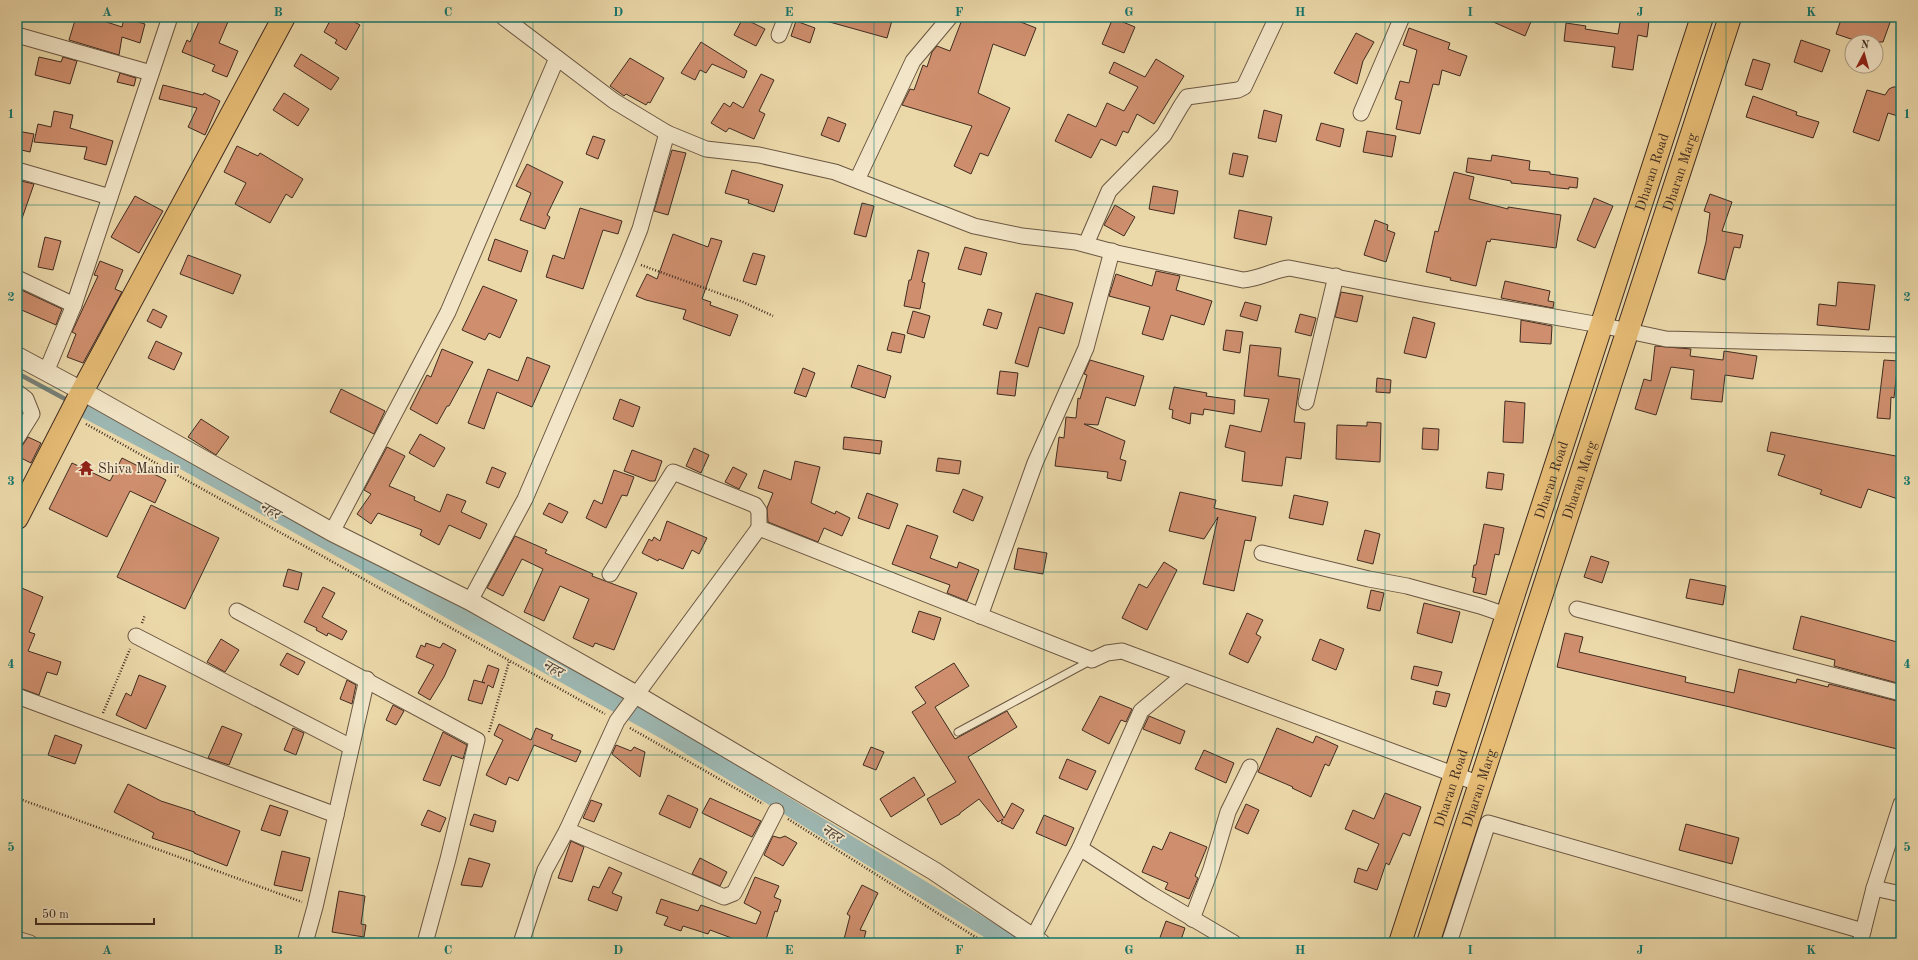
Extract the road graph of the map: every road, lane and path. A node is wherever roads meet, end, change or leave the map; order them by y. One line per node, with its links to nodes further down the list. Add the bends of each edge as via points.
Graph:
1 (170, 17): 13 (street)
2 (284, 17): 31 (main road)
3 (503, 17): 12 (street)
4 (786, 17): 11 (street)
5 (950, 17): 17 (street, via 913,61)
6 (1277, 17): 19 (street, via 1244,87 1187,97 1164,135 1109,191)
7 (1402, 17): 14 (street)
8 (1702, 17): 26 (main road, Dharan Road)
9 (1730, 17): 27 (main road, Dharan Marg)
10 (17, 35): 13 (street)
11 (779, 35)
12 (557, 58): 15 (street, via 614,101); 38 (street, via 448,312)
13 (151, 73): 18 (street)
14 (1361, 113)
15 (667, 132): 17 (street, via 706,149 759,155 835,172); 21 (street, via 640,229)
16 (17, 170): 18 (street)
17 (857, 180): 19 (street, via 974,226 1022,236)
18 (110, 197): 24 (street)
19 (1086, 244): 20 (street)
20 (1112, 251): 22 (street, via 1244,280 1254,280 1279,269 1289,268); 46 (street, via 1086,348 1035,463)
21 (628, 259): 25 (path, via 743,302); 41 (street, via 525,499)
22 (1336, 276): 26 (street); 33 (street)
23 (17, 278): 24 (street)
24 (74, 305): 30 (street)
25 (773, 316)
26 (1600, 325): 27 (street); 45 (main road, Dharan Road)
27 (1627, 330): 28 (street, via 1666,339); 62 (main road, Dharan Marg)
28 (1901, 346)
29 (17, 356): 30 (street)
30 (46, 372): 31 (street)
31 (82, 391): 34 (main road); 38 (street)
32 (17, 392): 35 (street, via 26,399 32,414)
33 (1306, 402)
34 (70, 415): 36 (main road); 49 (path)
35 (17, 438)
36 (17, 518)
37 (759, 528): 40 (street, via 759,511 755,505 673,472); 46 (street); 53 (street)
38 (332, 532): 41 (street)
39 (1262, 553): 45 (street, via 1407,586)
40 (610, 574)
41 (470, 601): 53 (street)
42 (237, 610): 51 (street)
43 (1577, 610): 52 (street)
44 (145, 615): 47 (path)
45 (1506, 615): 61 (main road, Dharan Road)
46 (980, 616): 48 (street)
47 (136, 636): 56 (path); 59 (street)
48 (1092, 660): 50 (street, via 1107,653 1122,652); 57 (lane)
49 (509, 662): 55 (path); 58 (path, via 490,731)
50 (1184, 675): 61 (street); 68 (street, via 1141,711)
51 (367, 679): 58 (street); 59 (street)
52 (1901, 693)
53 (635, 694): 55 (street); 75 (street, via 934,871)
54 (17, 696): 56 (street)
55 (617, 721): 65 (path); 67 (street)
56 (97, 726): 66 (street)
57 (958, 732)
58 (477, 740): 78 (street)
59 (351, 747): 66 (street)
60 (1250, 766): 72 (street, via 1228,812 1211,870)
61 (1454, 775): 62 (street); 82 (main road, Dharan Road)
62 (1480, 784): 83 (main road, Dharan Marg)
63 (17, 798): 71 (path)
64 (1901, 804): 69 (street)
65 (776, 811): 67 (street, via 734,893 724,897); 80 (path)
66 (336, 815): 71 (street)
67 (567, 830): 79 (street, via 545,870)
68 (1080, 848): 72 (street); 75 (street)
69 (1874, 888): 70 (street); 73 (street)
70 (1901, 894)
71 (315, 907): 77 (street)
72 (1192, 919): 81 (street)
73 (1861, 937): 84 (street, via 1488,823)
74 (17, 939): 76 (street)
75 (1037, 940)
76 (30, 943)
77 (305, 943)
78 (425, 943)
79 (521, 943)
80 (985, 943)
81 (1234, 943)
82 (1400, 943)
83 (1428, 943)
84 (1449, 943)

